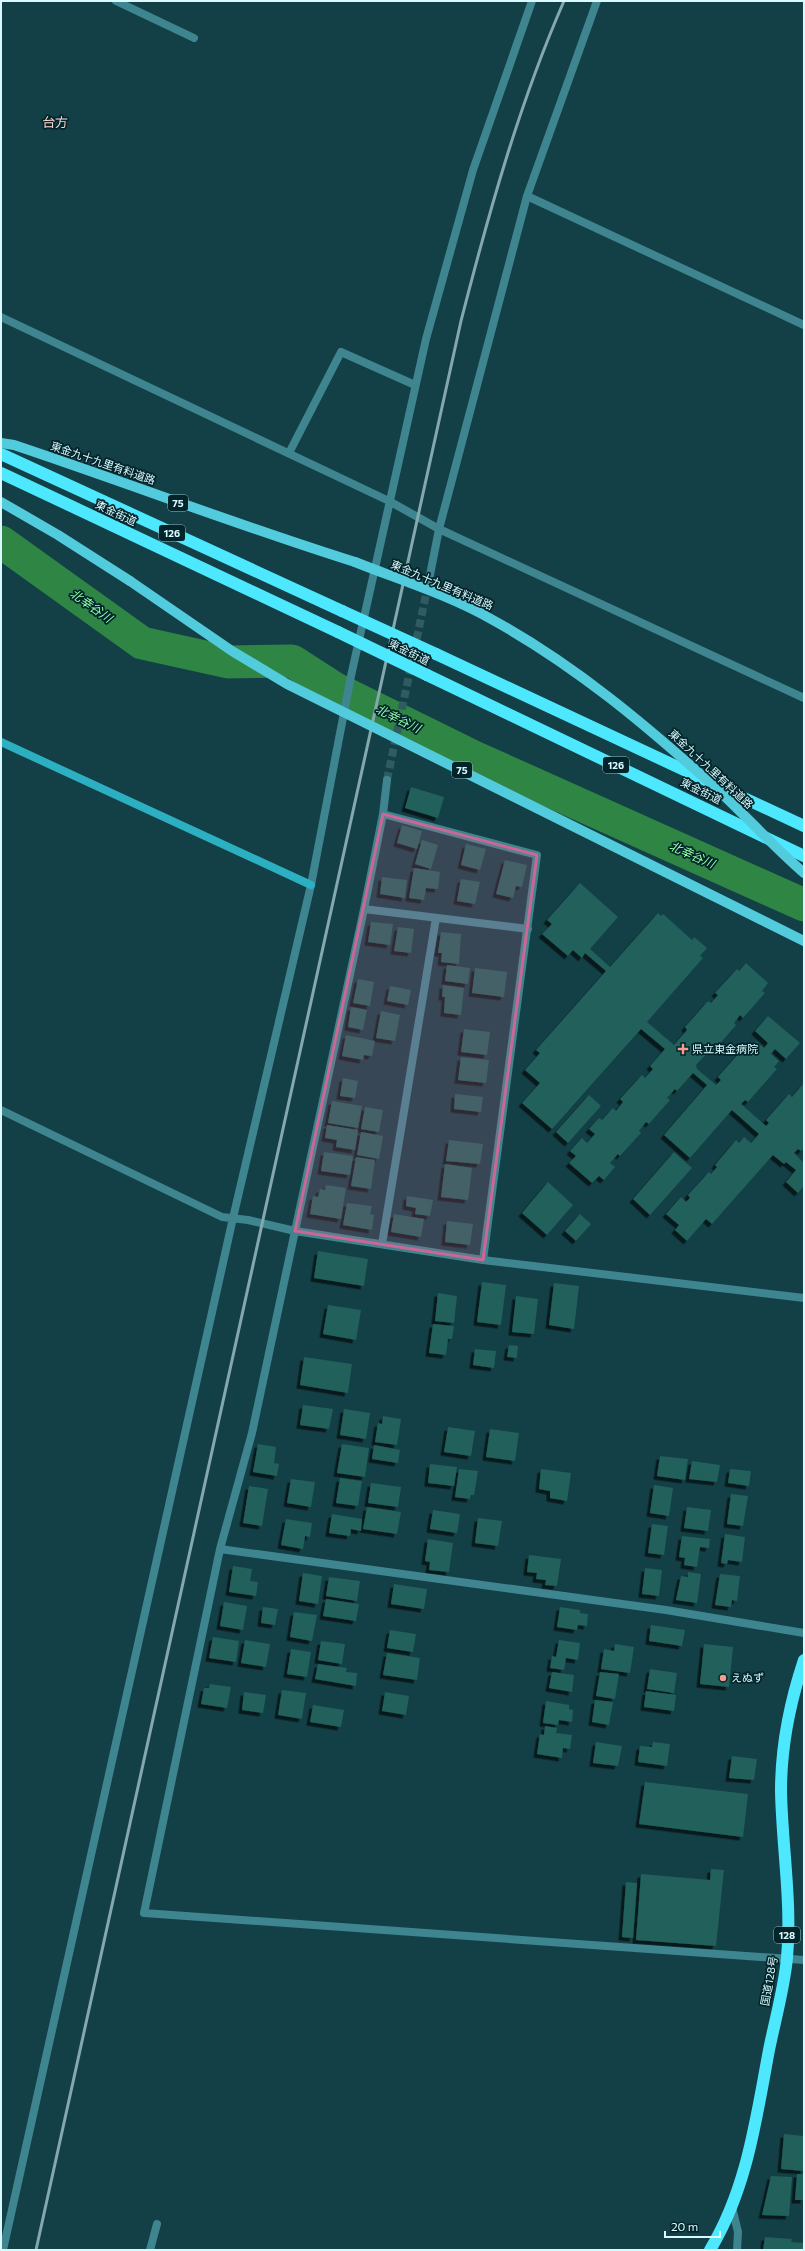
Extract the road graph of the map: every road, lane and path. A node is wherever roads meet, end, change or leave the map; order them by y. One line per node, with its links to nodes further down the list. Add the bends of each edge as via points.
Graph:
1 (116, 1): 4 (street)
2 (532, 1): 8 (street, via 473,170 426,339)
3 (597, 1): 5 (street)
4 (194, 38)
5 (527, 196): 7 (street); 15 (street)
6 (1, 317): 11 (street)
7 (804, 325)
8 (416, 385): 11 (street, via 341,352); 13 (street)
9 (1, 443): 23 (main road, 東金九十九里有料道路 / 75, bridge, via 98,472 201,511 355,562 490,618 600,689 718,790)
10 (1, 454): 21 (highway, 東金街道 / 126, bridge)
11 (289, 454): 13 (street)
12 (1, 473): 22 (highway, 東金街道 / 126, bridge)
13 (389, 501): 15 (street); 24 (street, via 351,676)
14 (1, 502): 28 (main road, 75, bridge, via 58,535 232,651 287,684)
15 (439, 529): 16 (street); 17 (street)
16 (429, 580)
17 (804, 698)
18 (1, 742): 24 (street)
19 (387, 780): 20 (street)
20 (383, 814): 25 (street); 27 (street, via 537,855)
21 (804, 826)
22 (804, 856)
23 (804, 873)
24 (311, 885): 30 (street)
25 (364, 909): 26 (street); 31 (street)
26 (436, 918): 27 (street); 32 (street)
27 (528, 928): 33 (street)
28 (804, 941)
29 (1, 1110): 30 (street, via 211,1212)
30 (233, 1218): 31 (street); 42 (street)
31 (295, 1231): 32 (street); 35 (street, via 252,1432)
32 (382, 1244): 33 (street)
33 (483, 1260): 34 (street)
34 (804, 1298)
35 (220, 1549): 36 (street, via 666,1610); 38 (street, via 144,1913)
36 (804, 1633)
37 (804, 1660): 38 (highway, 国道128号 / 128, via 785,1736 781,1790 788,1902)
38 (787, 1958): 39 (street); 40 (highway, 国道128号 / 128, via 750,2150)
39 (804, 1960)
40 (732, 2207): 44 (highway, 国道128号 / 128); 45 (street, via 738,2232)
41 (157, 2224): 43 (street)
42 (3, 2250)
43 (150, 2250)
44 (710, 2250)
45 (737, 2250)

